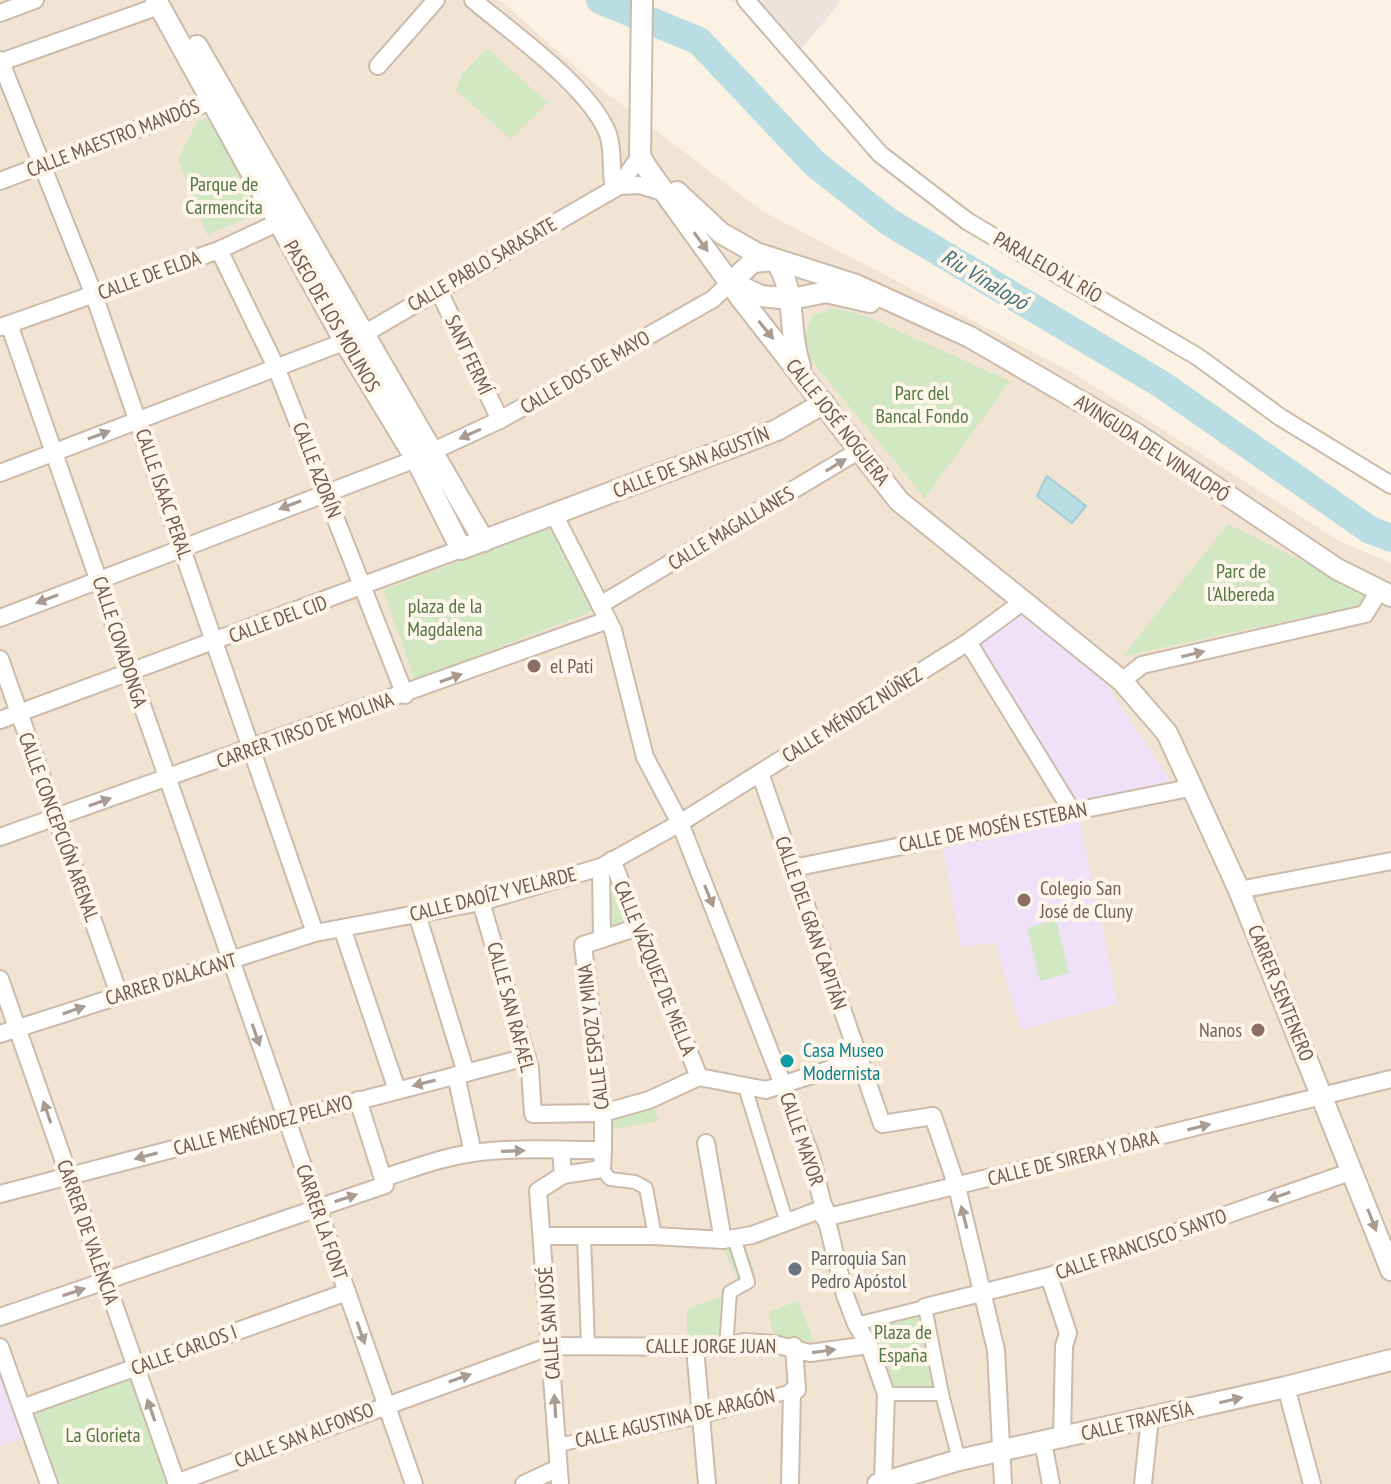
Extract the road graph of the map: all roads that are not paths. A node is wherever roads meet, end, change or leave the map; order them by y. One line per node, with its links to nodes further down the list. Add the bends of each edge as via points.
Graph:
1 (35, 0): 7 (street)
2 (436, 0): 9 (street)
3 (473, 0): 14 (street, via 567,79 597,116 608,132)
4 (642, 0): 11 (street)
5 (746, 0): 35 (street, PARALELO AL RÍO, via 880,154 967,221 1198,357 1280,417)
6 (162, 2): 8 (street); 10 (street, PASEO DE LOS MOLINOS)
7 (0, 13)
8 (0, 61): 12 (street, CALLE ISAAC PERAL)
9 (378, 66)
10 (218, 98): 12 (street, CALLE MAESTRO MANDÓS); 16 (street, PASEO DE LOS MOLINOS)
11 (641, 148): 14 (street, CALLE PABLO SARASATE); 15 (street, CALLE JOSÉ NOGUERA); 18 (street, via 681,198 721,233)
12 (41, 166): 13 (street, CALLE MAESTRO MANDÓS); 21 (street, CALLE ISAAC PERAL)
13 (0, 181)
14 (617, 187): 15 (street, via 640,185); 20 (street, CALLE PABLO SARASATE)
15 (665, 193): 19 (street, CALLE JOSÉ NOGUERA, one-way to 19)
16 (287, 218): 17 (street, CALLE DE ELDA); 25 (street, PASEO DE LOS MOLINOS)
17 (219, 250): 21 (street, CALLE DE ELDA); 26 (street, CALLE AZORÍN)
18 (775, 260): 19 (street, via 753,262); 22 (street); 23 (street, via 856,285)
19 (731, 282): 22 (street, via 761,296); 27 (street, CALLE JOSÉ NOGUERA, one-way to 27); 29 (street, CALLE DOS DE MAYO, via 713,299)
20 (438, 289): 25 (street, CALLE PABLO SARASATE); 29 (street, SANT FERMÍ)
21 (94, 295): 24 (street, CALLE DE ELDA); 30 (street, CALLE ISAAC PERAL)
22 (792, 299): 23 (street, via 826,292); 27 (street, via 792,342)
23 (908, 309): 43 (street, AVINGUDA DEL VINALOPÓ, via 970,337 1138,435 1337,569)
24 (4, 326): 32 (street, CALLE COVADONGA)
25 (353, 338): 26 (street, CALLE PABLO SARASATE); 33 (street, PASEO DE LOS MOLINOS)
26 (276, 367): 30 (street, CALLE PABLO SARASATE); 36 (street, CALLE AZORÍN)
27 (804, 377): 28 (street, CALLE JOSÉ NOGUERA)
28 (824, 403): 31 (street, CALLE JOSÉ NOGUERA); 37 (street, CALLE DE SAN AGUSTÍN, via 777,430)
29 (500, 420): 33 (street, CALLE DOS DE MAYO, one-way to 33)
30 (138, 421): 32 (street, CALLE PABLO SARASATE, one-way to 30); 39 (street, CALLE ISAAC PERAL)
31 (860, 450): 44 (street, CALLE JOSÉ NOGUERA, via 899,501); 45 (street, CALLE MAGALLANES, one-way to 31)
32 (54, 452): 34 (street, CALLE PABLO SARASATE); 41 (street, CALLE COVADONGA)
33 (424, 455): 36 (street, CALLE DOS DE MAYO); 38 (street, PASEO DE LOS MOLINOS); 40 (street, PASEO DE LOS MOLINOS)
34 (0, 473)
35 (1391, 485)
36 (326, 491): 39 (street, CALLE DOS DE MAYO, one-way to 39); 42 (street, CALLE AZORÍN)
37 (554, 514): 38 (street, CALLE DEL CID); 45 (street, CALLE MAYOR)
38 (484, 541): 40 (street, CALLE DEL CID)
39 (183, 547): 41 (street, CALLE DOS DE MAYO); 47 (street, CALLE ISAAC PERAL)
40 (461, 549): 42 (street, CALLE DEL CID)
41 (99, 579): 46 (street, CALLE DOS DE MAYO, one-way to 46); 50 (street, CALLE COVADONGA)
42 (361, 587): 47 (street, CALLE DEL CID); 52 (street, CALLE AZORÍN)
43 (1385, 594): 51 (street, one-way to 43, via 1142,665 1365,614)
44 (1021, 603): 48 (street, CALLE MÉNDEZ NÚÑEZ); 51 (street, CALLE JOSÉ NOGUERA)
45 (604, 613): 52 (street, CARRER TIRSO DE MOLINA, one-way to 45); 61 (street, CALLE MAYOR, via 645,757)
46 (0, 618)
47 (216, 642): 50 (street, CALLE DEL CID); 55 (street, CALLE ISAAC PERAL)
48 (968, 642): 56 (street, CALLE MÉNDEZ NÚÑEZ); 59 (street)
49 (0, 659): 53 (street, CALLE CONCEPCIÓN ARENAL)
50 (129, 673): 53 (street, CALLE DEL CID); 57 (street, CALLE COVADONGA)
51 (1122, 681): 58 (street, CALLE JOSÉ NOGUERA, via 1167,733)
52 (405, 695): 55 (street, CARRER TIRSO DE MOLINA)
53 (18, 713): 54 (street, CALLE DEL CID); 60 (street, CALLE CONCEPCIÓN ARENAL)
54 (0, 720)
55 (252, 750): 57 (street, CARRER TIRSO DE MOLINA); 71 (street, CALLE ISAAC PERAL)
56 (760, 773): 61 (street, CALLE MÉNDEZ NÚÑEZ); 65 (street, CALLE DEL GRAN CAPITÁN)
57 (166, 779): 60 (street, CARRER TIRSO DE MOLINA, one-way to 57); 73 (street, CALLE COVADONGA)
58 (1194, 787): 59 (street, CALLE DE MOSÉN ESTEBAN); 66 (street, CARRER SENTENERO)
59 (1072, 811): 65 (street, CALLE DE MOSÉN ESTEBAN)
60 (56, 817): 62 (street, CARRER TIRSO DE MOLINA); 75 (street, CALLE CONCEPCIÓN ARENAL)
61 (680, 823): 64 (street, CALLE DAOÍZ Y VELARDE); 83 (street, CALLE MAYOR, one-way to 83)
62 (0, 837)
63 (1391, 861): 66 (street)
64 (606, 863): 67 (street, CALLE DAOÍZ Y VELARDE); 69 (street, CALLE VÁZQUEZ DE MELLA); 72 (street, CALLE ESPOZ Y MINA)
65 (793, 868): 79 (street, CALLE DEL GRAN CAPITÁN)
66 (1239, 890): 86 (street, CARRER SENTENERO)
67 (481, 902): 68 (street, CALLE DAOÍZ Y VELARDE); 78 (street, CALLE SAN RAFAEL)
68 (417, 914): 70 (street, CALLE DAOÍZ Y VELARDE); 80 (street)
69 (638, 927): 72 (street, CALLE ESPOZ Y MINA); 81 (street, CALLE VÁZQUEZ DE MELLA)
70 (342, 928): 71 (street, CARRER D'ALACANT); 85 (street)
71 (315, 933): 73 (street, CARRER D'ALACANT)
72 (602, 939): 88 (street, CALLE ESPOZ Y MINA, via 583,945)
73 (230, 961): 75 (street, CARRER D'ALACANT); 89 (street, CARRER LA FONT, one-way to 89)
74 (0, 979): 76 (street, CARRER DE VALÈNCIA)
75 (119, 994): 76 (street, CARRER D'ALACANT, one-way to 75)
76 (18, 1029): 77 (street, CARRER D'ALACANT); 97 (street, CARRER DE VALÈNCIA, one-way to 76)
77 (0, 1034)
78 (527, 1057): 80 (street, CALLE MENÉNDEZ PELAYO); 88 (street, CALLE SAN RAFAEL, via 533,1114)
79 (858, 1060): 83 (street); 99 (street, CALLE DEL GRAN CAPITÁN, via 882,1124 933,1116)
80 (461, 1074): 85 (street, CALLE MENÉNDEZ PELAYO, one-way to 85); 93 (street)
81 (699, 1077): 84 (street); 88 (street)
82 (1391, 1079): 86 (street, CALLE DE SIRERA Y DARA)
83 (783, 1084): 84 (street, via 766,1090); 102 (street, CALLE MAYOR, via 811,1156)
84 (745, 1087): 103 (street)
85 (397, 1090): 87 (street, CALLE MENÉNDEZ PELAYO)
86 (1322, 1096): 95 (street, CARRER SENTENERO); 99 (street, CALLE DE SIRERA Y DARA, one-way to 86)
87 (358, 1100): 89 (street, CALLE MENÉNDEZ PELAYO); 98 (street)
88 (603, 1113): 92 (street, CALLE ESPOZ Y MINA)
89 (286, 1119): 97 (street, CALLE MENÉNDEZ PELAYO, one-way to 97); 101 (street, CARRER LA FONT)
90 (706, 1143): 107 (street)
91 (561, 1150): 92 (street); 93 (street, one-way to 91); 96 (street)
92 (603, 1150): 94 (street, CALLE ESPOZ Y MINA)
93 (473, 1153): 98 (street)
94 (602, 1169): 96 (street); 106 (street, via 610,1179 646,1188)
95 (1353, 1171): 108 (street, CARRER SENTENERO, one-way to 108); 109 (street, CALLE FRANCISCO SANTO, one-way to 109)
96 (563, 1175): 104 (street, CALLE SAN JOSÉ, via 538,1191)
97 (69, 1176): 100 (street, CALLE MENÉNDEZ PELAYO); 110 (street, CARRER DE VALÈNCIA)
98 (384, 1182): 101 (street, one-way to 98)
99 (957, 1187): 102 (street, CALLE DE SIRERA Y DARA); 112 (street, CALLE DEL GRAN CAPITÁN, one-way to 99)
100 (0, 1194)
101 (317, 1208): 110 (street); 111 (street, CARRER LA FONT)
102 (824, 1213): 103 (street, CALLE DE SIRERA Y DARA); 115 (street, CALLE MAYOR)
103 (787, 1223): 107 (street, CALLE DE SIRERA Y DARA)
104 (542, 1236): 105 (street, CALLE DE SIRERA Y DARA); 118 (street, CALLE SAN JOSÉ)
105 (584, 1236): 106 (street, CALLE DE SIRERA Y DARA); 116 (street)
106 (655, 1236): 107 (street, CALLE DE SIRERA Y DARA)
107 (728, 1239): 121 (street, via 748,1282 730,1292)
108 (1391, 1270)
109 (1049, 1276): 112 (street, CALLE FRANCISCO SANTO); 133 (street, via 1068,1333)
110 (106, 1282): 114 (street, one-way to 110); 124 (street, CARRER DE VALÈNCIA)
111 (347, 1292): 124 (street, CALLE CARLOS I); 129 (street, CARRER LA FONT, one-way to 129)
112 (982, 1293): 113 (street, CALLE FRANCISCO SANTO); 135 (street, CALLE DEL GRAN CAPITÁN, via 996,1350)
113 (925, 1307): 115 (street); 128 (street)
114 (0, 1317)
115 (856, 1324): 117 (street)
116 (588, 1344): 118 (street, CALLE JORGE JUAN); 122 (street, CALLE JORGE JUAN)
117 (869, 1345): 119 (street, CALLE JORGE JUAN, one-way to 117, via 810,1353); 127 (street)
118 (551, 1346): 129 (street, CALLE SAN ALFONSO, one-way to 118); 134 (street, CALLE SAN JOSÉ, one-way to 118)
119 (794, 1346): 121 (street, CALLE JORGE JUAN, via 744,1342); 126 (street, via 797,1390)
120 (0, 1347): 130 (street)
121 (726, 1347): 122 (street, CALLE JORGE JUAN)
122 (695, 1348): 131 (street)
123 (1391, 1360): 125 (street, CALLE TRAVESÍA)
124 (136, 1367): 130 (street, CALLE CARLOS I); 140 (street, CARRER DE VALÈNCIA, one-way to 124)
125 (1286, 1387): 132 (street, CALLE TRAVESÍA, one-way to 125); 148 (street)
126 (792, 1391): 131 (street, CALLE AGUSTINA DE ARAGÓN); 144 (street)
127 (886, 1394): 128 (street); 138 (street)
128 (942, 1394): 136 (street)
129 (386, 1404): 140 (street, CALLE SAN ALFONSO); 141 (street, CARRER LA FONT)
130 (22, 1408): 139 (street)
131 (701, 1417): 134 (street, CALLE AGUSTINA DE ARAGÓN); 143 (street)
132 (1150, 1418): 133 (street, CALLE TRAVESÍA); 147 (street)
133 (1052, 1440): 135 (street, CALLE TRAVESÍA); 146 (street)
134 (557, 1445): 137 (street, CALLE SAN JOSÉ)
135 (1001, 1452): 136 (street, CALLE TRAVESÍA); 145 (street, CALLE DEL GRAN CAPITÁN)
136 (959, 1460): 138 (street, CALLE TRAVESÍA)
137 (559, 1476): 142 (street)
138 (880, 1483)
139 (49, 1484)
140 (175, 1484)
141 (414, 1484)
142 (524, 1484)
143 (707, 1484)
144 (790, 1484)
145 (1003, 1484)
146 (1051, 1484)
147 (1143, 1484)
148 (1312, 1484)

